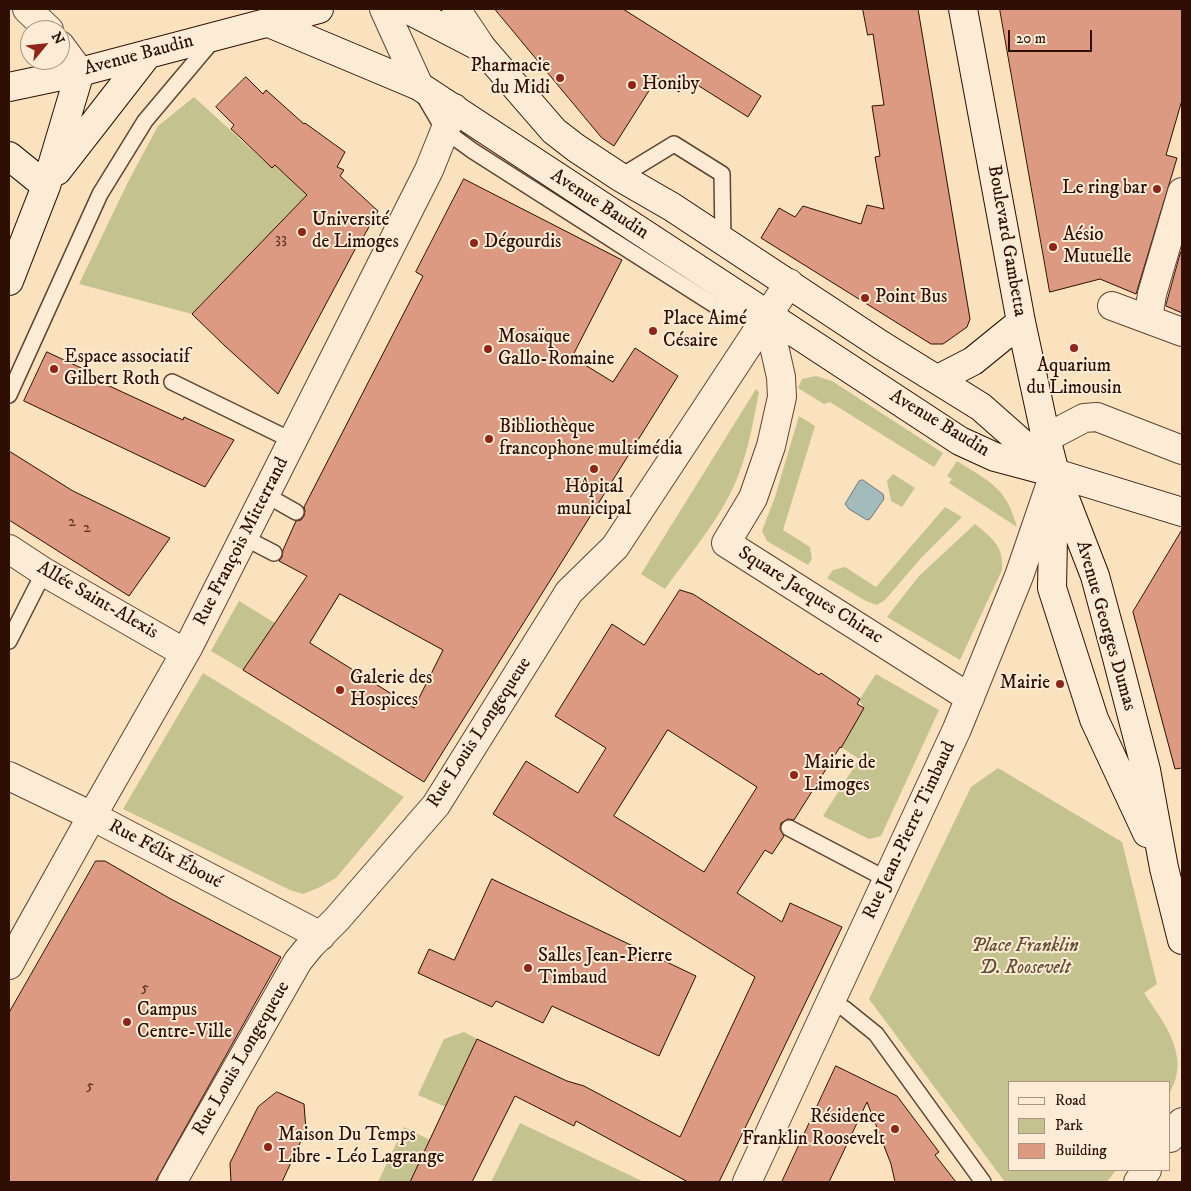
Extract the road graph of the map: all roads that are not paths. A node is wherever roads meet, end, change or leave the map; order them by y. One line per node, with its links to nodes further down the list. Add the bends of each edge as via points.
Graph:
1 (27, 9): 7 (street)
2 (320, 9): 8 (street, Avenue Baudin)
3 (384, 9): 14 (street)
4 (407, 9): 10 (street, Avenue Baudin)
5 (456, 9): 10 (street, Avenue Baudin)
6 (962, 9): 27 (street, Boulevard Gambetta)
7 (39, 20)
8 (269, 23): 9 (street, Avenue Baudin); 14 (street, Avenue Baudin)
9 (217, 36): 11 (street, Avenue Baudin); 31 (lane, via 145,121 100,194)
10 (482, 48): 18 (street, Avenue Baudin, via 554,131)
11 (148, 54): 13 (street, Avenue Baudin); 19 (street)
12 (70, 58): 13 (street)
13 (80, 72): 15 (street, Avenue Baudin); 19 (street)
14 (419, 86): 16 (street, Avenue Baudin)
15 (9, 87)
16 (449, 119): 25 (street, Avenue Baudin); 33 (street, Rue François Mitterrand, via 429,170)
17 (9, 156): 19 (street)
18 (620, 177): 21 (street, Avenue Baudin); 21 (lane, via 674,144 722,174)
19 (46, 186): 22 (street)
20 (1182, 192): 26 (street, via 1152,294)
21 (723, 241): 23 (street, Avenue Baudin)
22 (9, 281)
23 (789, 283): 25 (street, Rue Louis Longequeue); 29 (street, Avenue Baudin)
24 (1112, 306): 26 (street)
25 (767, 315): 35 (street, Avenue Baudin, via 960,440 995,457); 45 (street, Square Jacques Chirac, via 781,377 782,397 771,446 752,498 726,543); 51 (street, Rue Louis Longequeue, via 613,558 569,592 436,805)
26 (1148, 319): 28 (street)
27 (1021, 322): 29 (street, via 973,361); 32 (street, Boulevard Gambetta)
28 (1182, 332)
29 (938, 379): 35 (street, Avenue Baudin, via 981,407)
30 (172, 382): 33 (lane)
31 (9, 395)
32 (1046, 438): 34 (street, via 1084,418 1097,417); 35 (street, Boulevard Gambetta)
33 (293, 441): 36 (street, Rue François Mitterrand)
34 (1182, 450)
35 (1055, 473): 38 (street); 45 (street, Rue Jean-Pierre Timbaud, via 1019,576); 49 (street, Avenue Georges Dumas, via 1095,576 1146,770); 49 (street, Avenue Georges Dumas, via 1052,588 1094,719)
36 (266, 495): 37 (lane); 39 (street, Rue François Mitterrand)
37 (296, 512)
38 (1182, 512)
39 (245, 538): 41 (lane); 44 (street, Rue François Mitterrand)
40 (9, 549): 42 (street, Allée Saint-Alexis)
41 (274, 553)
42 (44, 572): 43 (lane); 44 (street, Allée Saint-Alexis)
43 (9, 640)
44 (185, 653): 47 (street, Rue François Mitterrand)
45 (970, 698): 50 (street, Rue Jean-Pierre Timbaud)
46 (9, 776): 47 (street, Rue Félix Éboué)
47 (92, 816): 51 (street, Rue Félix Éboué); 53 (street, Rue François Mitterrand)
48 (789, 828): 50 (lane)
49 (1164, 868): 52 (street, Avenue Georges Dumas)
50 (888, 880): 54 (street, Rue Jean-Pierre Timbaud)
51 (320, 936): 58 (street, Rue Louis Longequeue, via 298,961)
52 (1182, 940)
53 (9, 965)
54 (832, 1002): 59 (street, Rue Jean-Pierre Timbaud); 60 (lane, via 876,1034)
55 (1182, 1122): 56 (street)
56 (1171, 1137)
57 (1146, 1171): 61 (street)
58 (172, 1182)
59 (747, 1182)
60 (984, 1182)
61 (1138, 1182)

